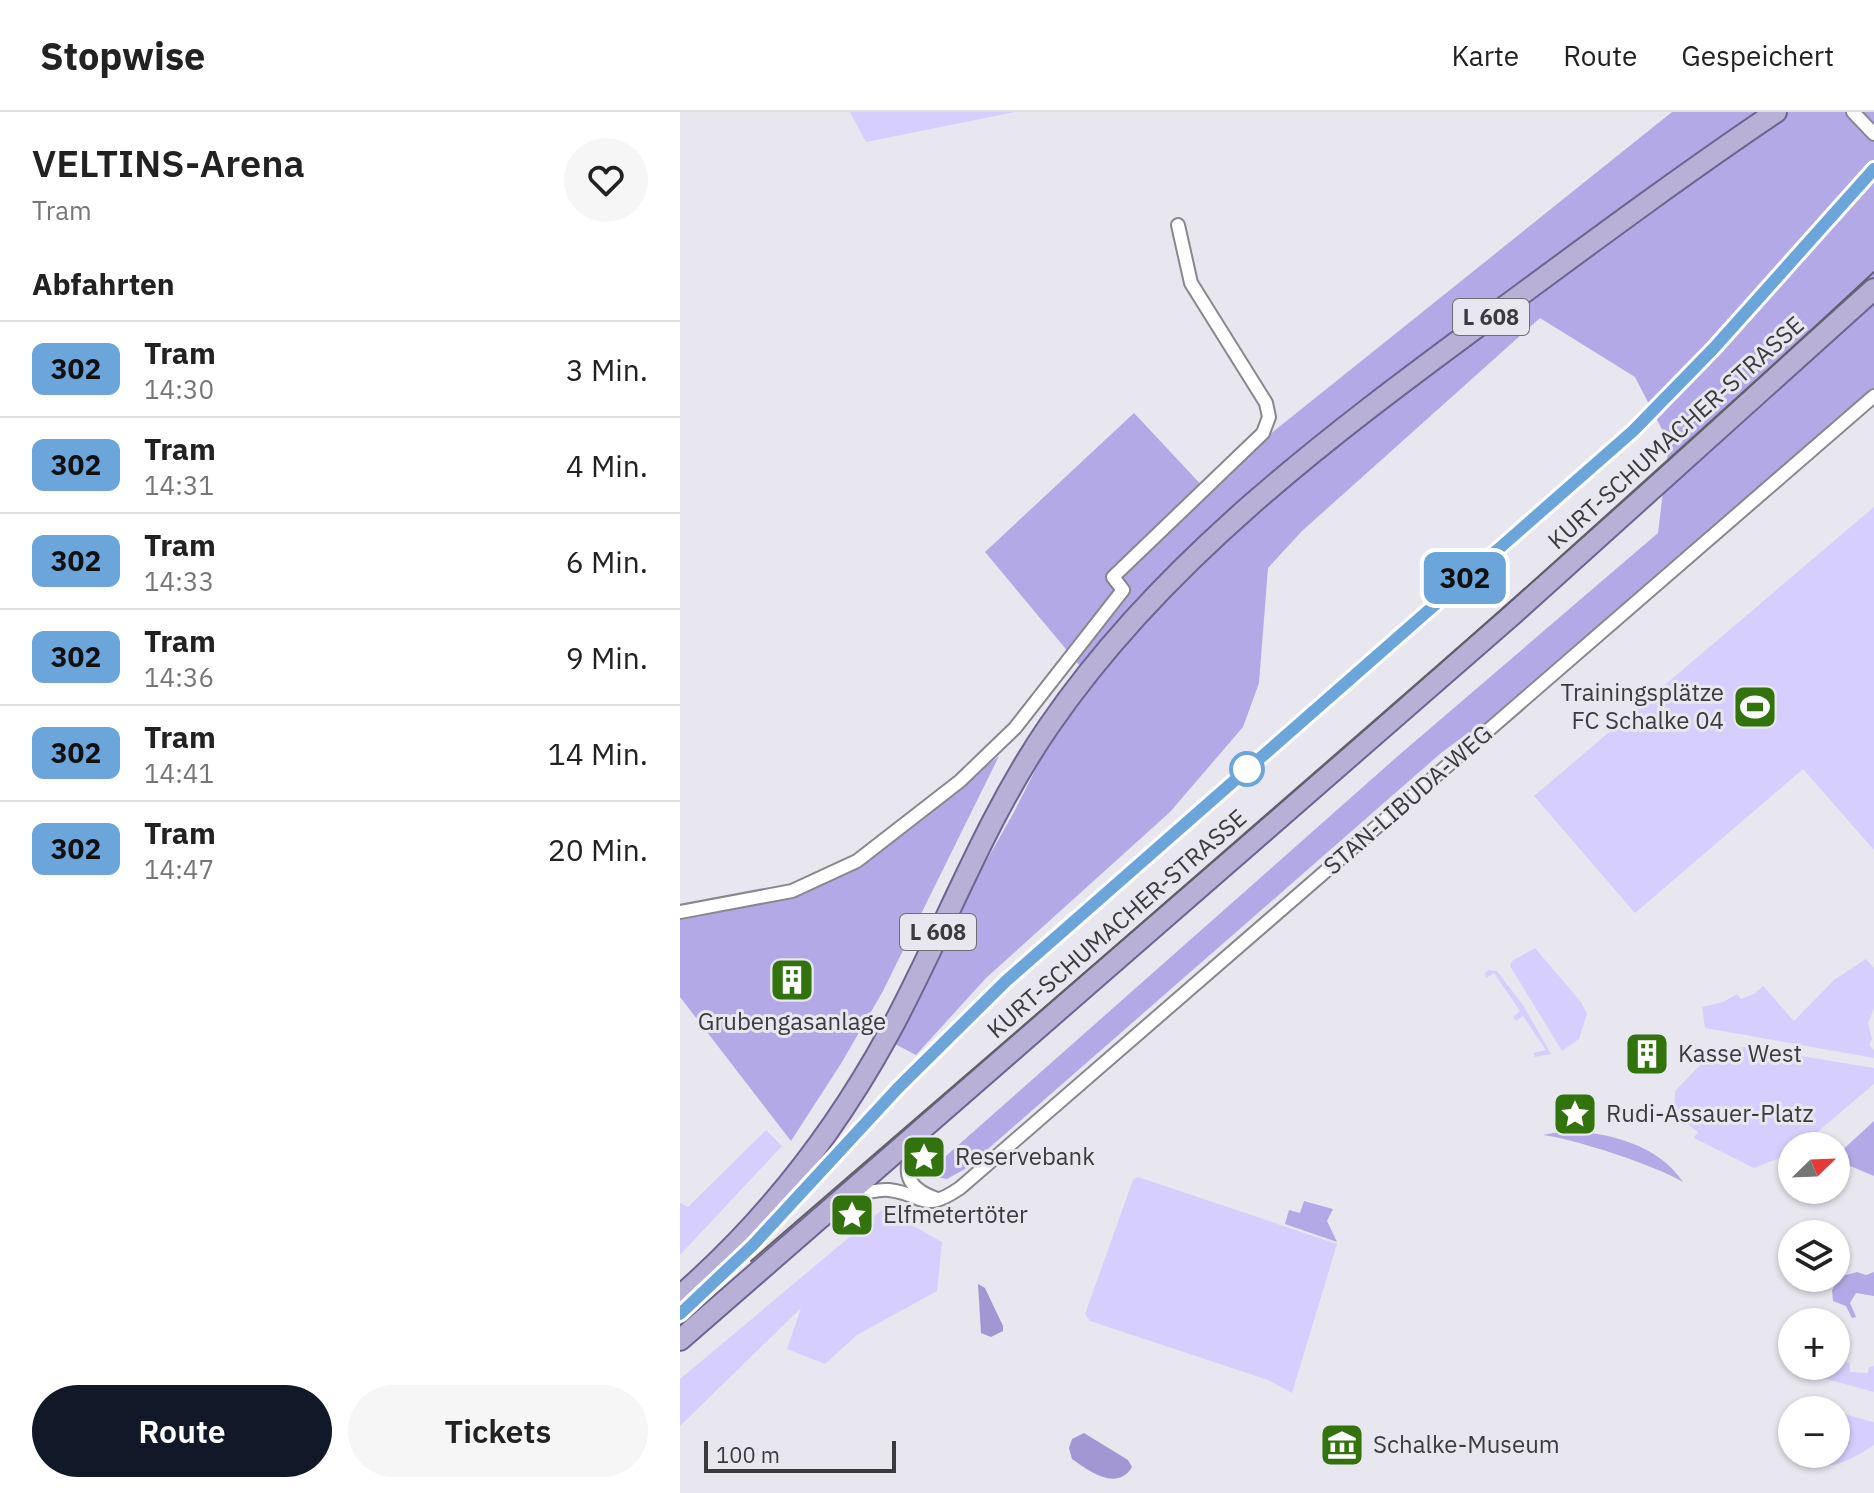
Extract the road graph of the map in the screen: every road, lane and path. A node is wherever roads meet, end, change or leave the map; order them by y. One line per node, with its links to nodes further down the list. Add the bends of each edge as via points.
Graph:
1 (1776, 112): 11 (main road, L 608, via 1368,408 1218,536 1109,648 1014,782 849,1102 806,1164)
2 (1853, 112): 3 (street)
3 (1874, 134)
4 (1178, 225): 7 (street, via 1191,283 1266,403 1269,417 1263,433 1113,577 1123,590 1015,728 910,822 857,861 806,886)
5 (1874, 289): 8 (main road, KURT-SCHUMACHER-STRASSE, via 1511,616)
6 (1874, 396): 10 (street, STAN-LIBUDA-WEG, via 992,1161)
7 (680, 912)
8 (920, 1129): 9 (main road, KURT-SCHUMACHER-STRASSE); 10 (street, via 906,1169 915,1188)
9 (840, 1200): 10 (street, via 880,1190 928,1203); 12 (main road, KURT-SCHUMACHER-STRASSE)
10 (939, 1200)
11 (680, 1296)
12 (680, 1340)

